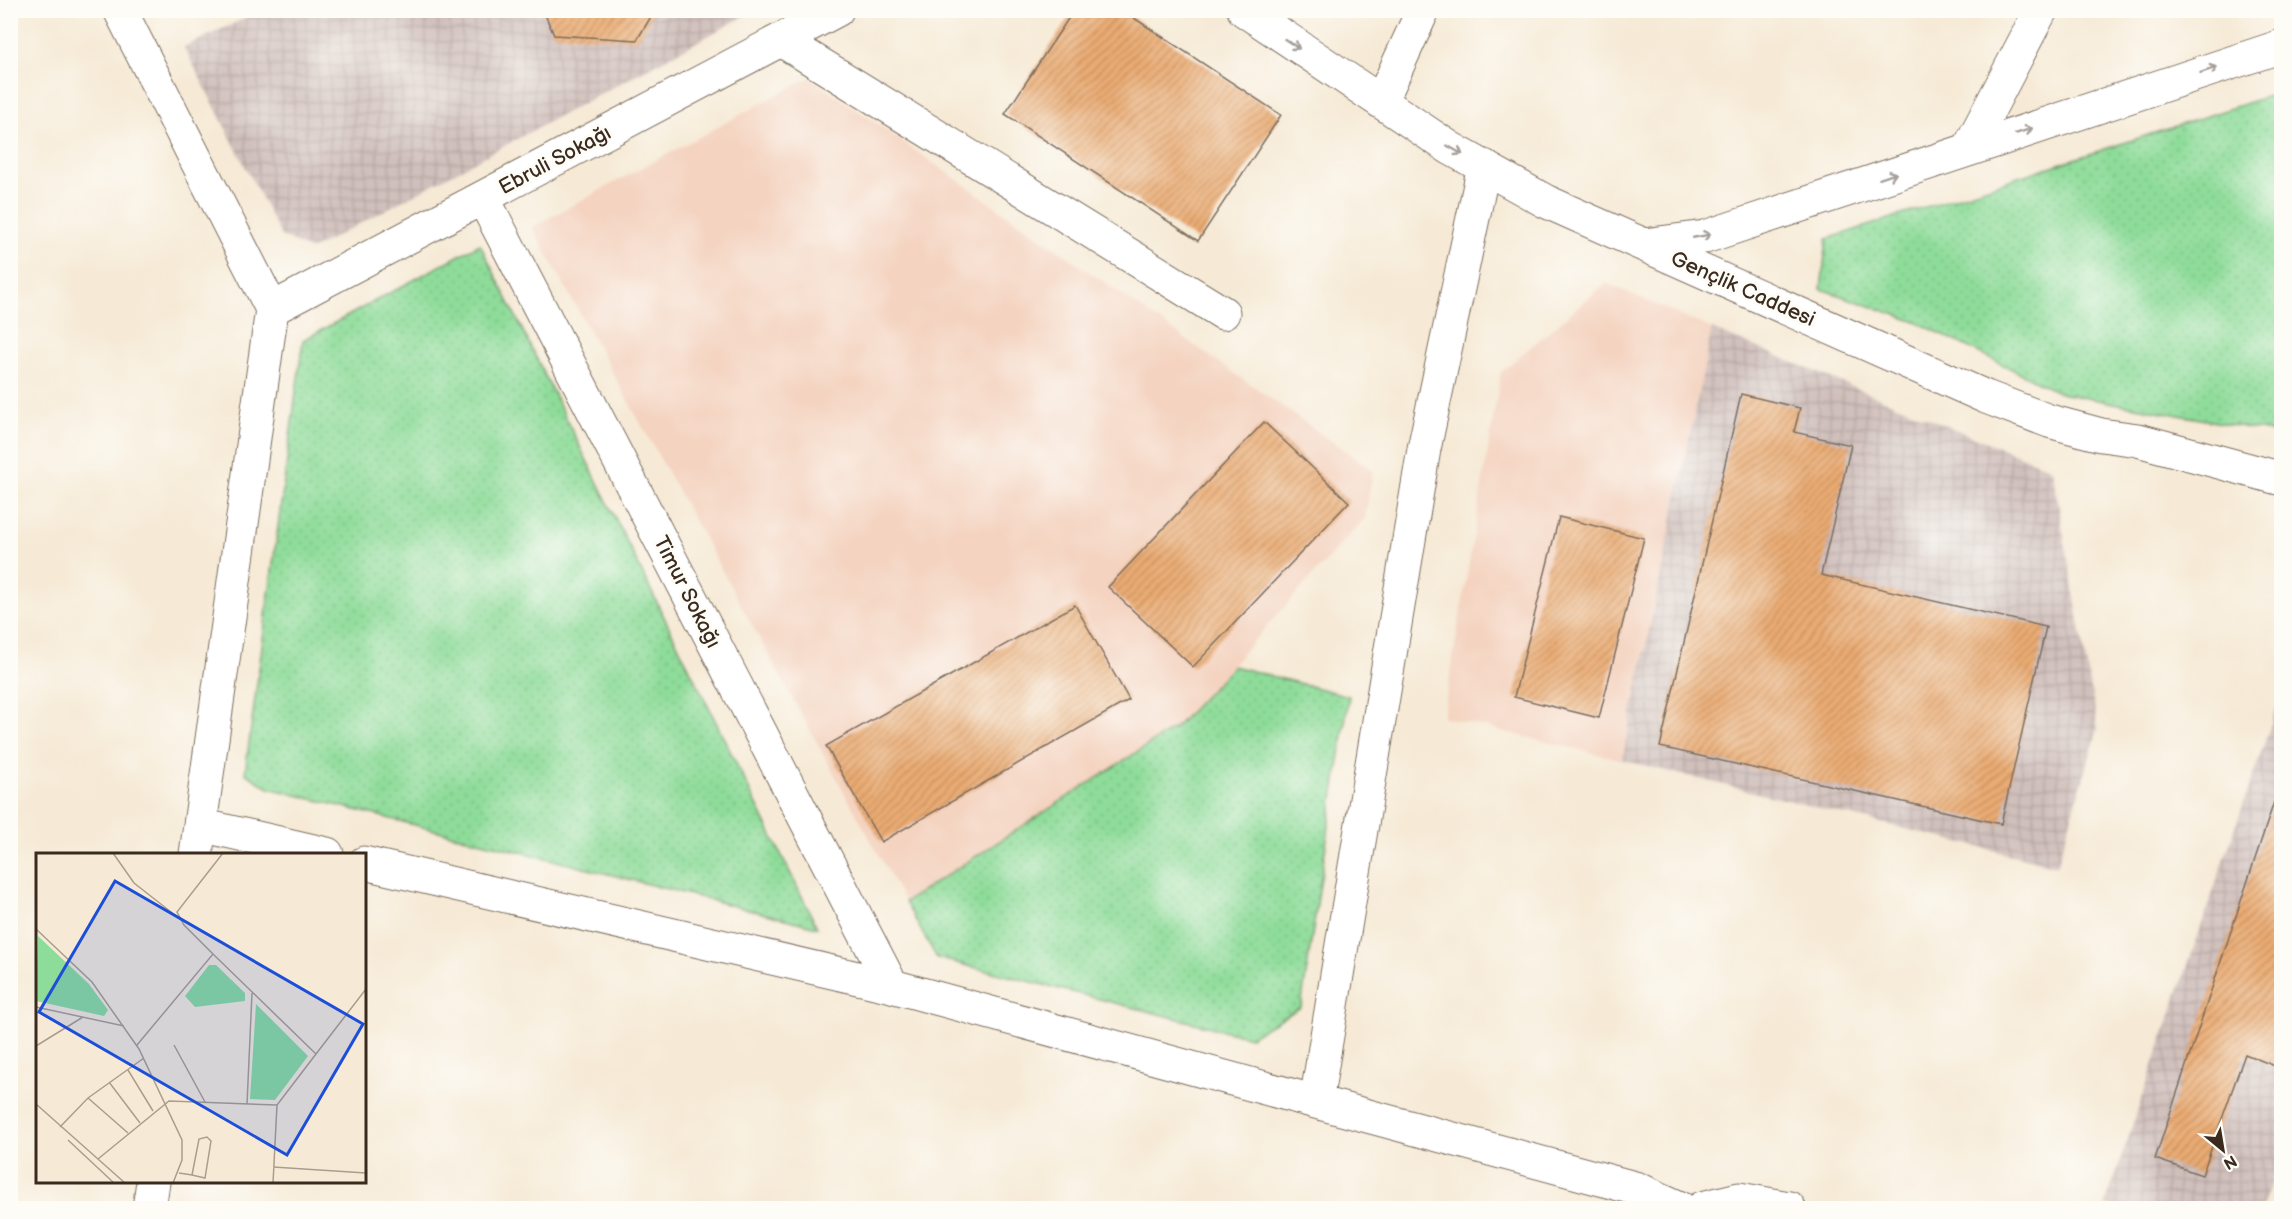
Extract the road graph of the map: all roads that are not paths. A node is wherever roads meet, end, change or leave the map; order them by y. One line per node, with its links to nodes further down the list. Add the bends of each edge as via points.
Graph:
1 (120, 10): 13 (street)
2 (837, 10): 6 (street, Ebruli Sokağı)
3 (1244, 10): 8 (street, Gençlik Caddesi, one-way to 8)
4 (1423, 10): 8 (street)
5 (2041, 10): 9 (street)
6 (781, 40): 11 (street, Ebruli Sokağı); 14 (street)
7 (2282, 46): 9 (street, one-way to 7)
8 (1381, 102): 10 (street, Gençlik Caddesi, one-way to 10)
9 (1968, 150): 12 (street, one-way to 9, via 1705,237)
10 (1484, 166): 12 (street, Gençlik Caddesi, via 1545,201); 20 (street, via 1424,449)
11 (483, 198): 13 (street, Ebruli Sokağı); 19 (street, Timur Sokağı)
12 (1644, 244): 15 (street, Gençlik Caddesi, via 1986,397 2049,421 2138,440)
13 (272, 309): 16 (street)
14 (1223, 313)
15 (2282, 479)
16 (198, 840): 17 (street)
17 (310, 853)
18 (366, 863): 19 (street)
19 (892, 986): 20 (street)
20 (1316, 1102): 23 (street, via 1638,1189)
21 (153, 1183): 22 (street)
22 (149, 1209)
23 (1680, 1209)
24 (1702, 1209): 25 (street, via 1740,1199)
25 (1789, 1209)

